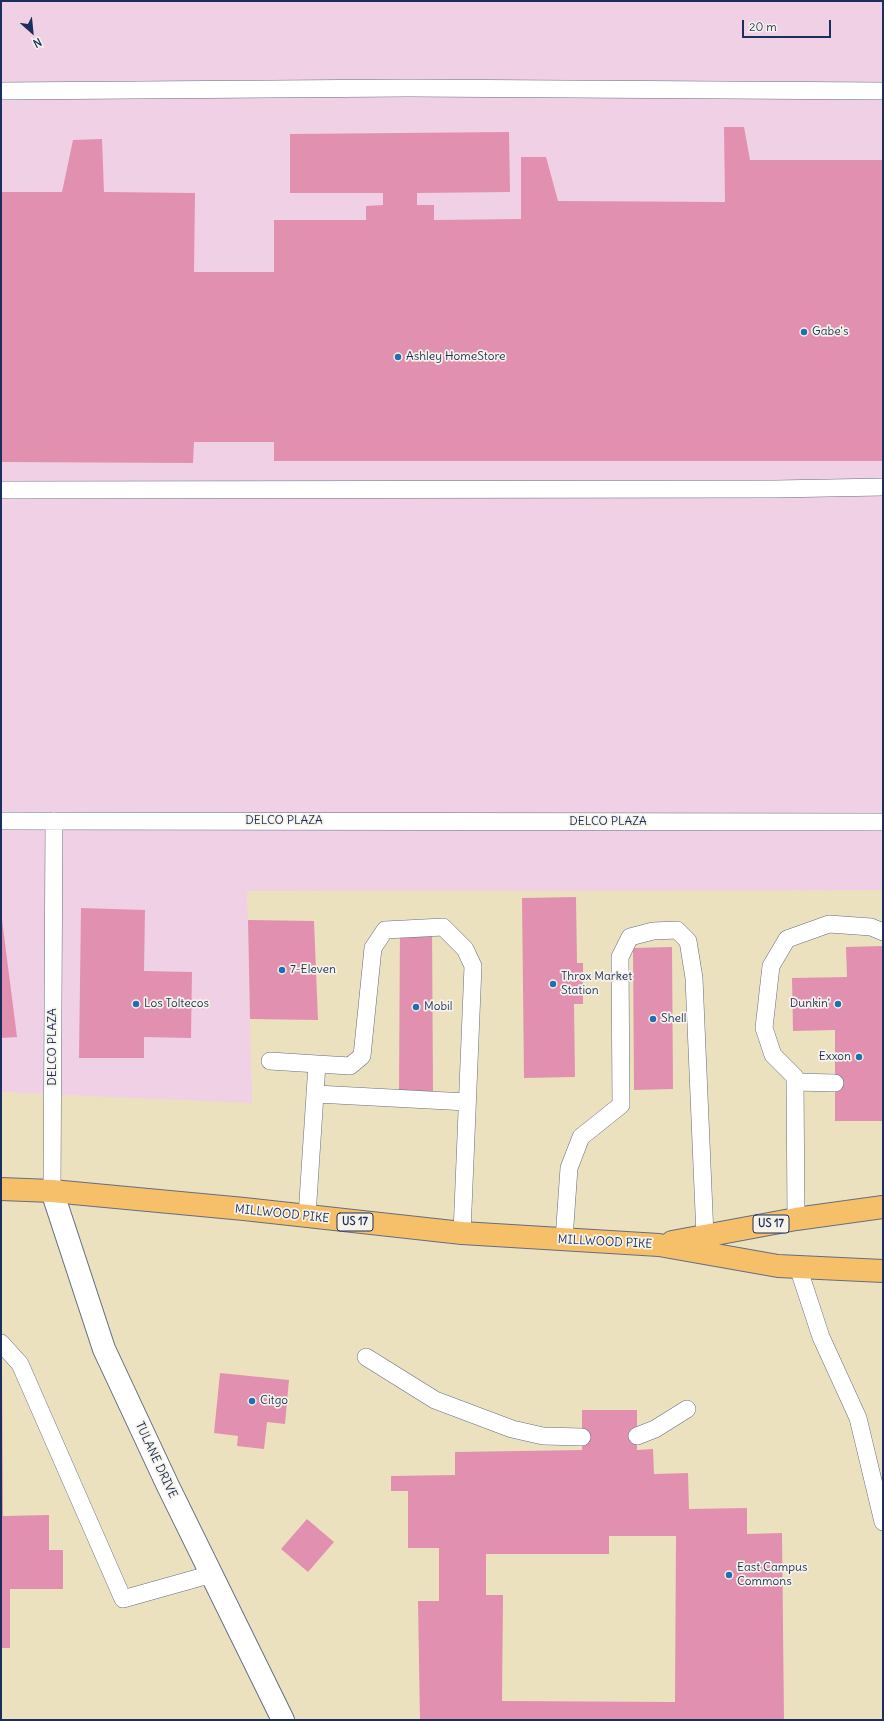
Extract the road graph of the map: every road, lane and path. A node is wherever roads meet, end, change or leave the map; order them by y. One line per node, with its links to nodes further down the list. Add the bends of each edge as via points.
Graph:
1 (1, 91): 2 (lane, via 416,88)
2 (883, 91)
3 (883, 487): 4 (lane)
4 (1, 490)
5 (1, 821): 6 (lane)
6 (54, 821): 7 (lane, DELCO PLAZA); 16 (lane, DELCO PLAZA)
7 (883, 822)
8 (883, 932): 11 (lane, via 871,927 829,924 787,939 771,966 764,1028 773,1055 795,1078)
9 (270, 1061): 10 (lane)
10 (317, 1064): 13 (lane); 14 (lane, via 350,1066 362,1056 372,948 385,930 443,927 465,949 474,966)
11 (794, 1082): 12 (lane); 19 (lane)
12 (835, 1083)
13 (316, 1094): 14 (lane); 18 (lane)
14 (467, 1102): 20 (lane)
15 (1, 1189): 16 (highway, MILLWOOD PIKE / US 17)
16 (52, 1191): 18 (highway, MILLWOOD PIKE / US 17); 32 (street, TULANE DRIVE, via 104,1349)
17 (883, 1207): 19 (highway, MILLWOOD PIKE / US 17)
18 (307, 1216): 20 (highway, MILLWOOD PIKE / US 17)
19 (796, 1218): 21 (highway, MILLWOOD PIKE / US 17)
20 (462, 1233): 22 (highway, MILLWOOD PIKE / US 17)
21 (705, 1236): 22 (lane, via 694,978 688,941 677,930 653,931 630,936 620,957 621,1105 581,1137 569,1168); 23 (highway, MILLWOOD PIKE / US 17)
22 (564, 1239): 23 (highway, MILLWOOD PIKE / US 17)
23 (659, 1245): 24 (highway, MILLWOOD PIKE / US 17, via 778,1266)
24 (798, 1267): 25 (highway, MILLWOOD PIKE / US 17); 31 (lane, via 821,1337 858,1418)
25 (883, 1271)
26 (1, 1343): 32 (lane, via 20,1364 124,1599)
27 (366, 1357): 30 (lane, via 435,1400 512,1429 543,1436)
28 (687, 1409): 29 (lane, via 655,1429)
29 (637, 1436)
30 (582, 1437)
31 (883, 1522)
32 (212, 1574): 33 (street, TULANE DRIVE)
33 (283, 1720)

